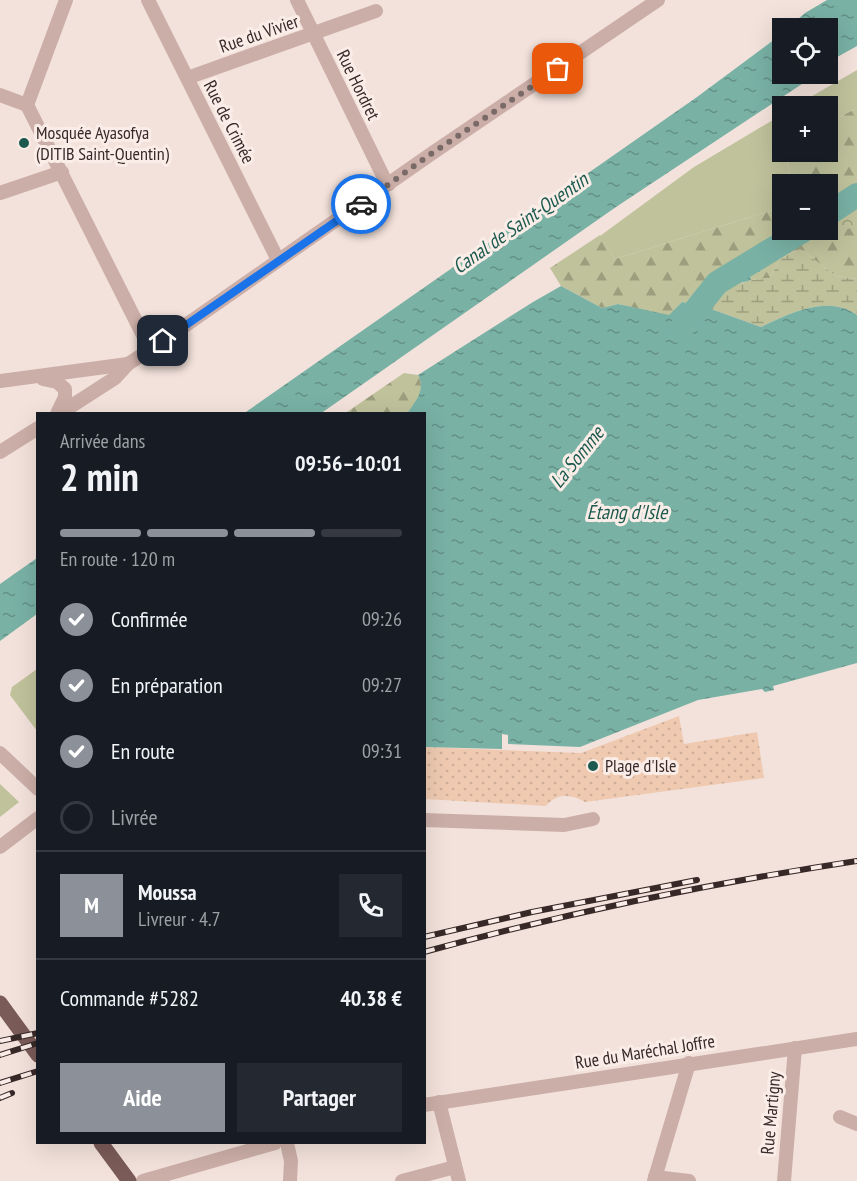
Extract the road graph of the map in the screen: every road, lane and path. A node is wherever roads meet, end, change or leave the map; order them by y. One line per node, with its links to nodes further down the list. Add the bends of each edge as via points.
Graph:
1 (66, 0): 9 (street)
2 (148, 0): 7 (street, Rue de Crimée)
3 (297, 0): 6 (street, Rue Hordret)
4 (658, 0): 11 (street)
5 (376, 11): 6 (street, Rue du Vivier)
6 (314, 34): 7 (street, Rue du Vivier); 11 (street, Rue Hordret)
7 (187, 78): 13 (street, Rue de Crimée)
8 (0, 95): 9 (street)
9 (27, 105): 10 (street)
10 (62, 172): 12 (street); 14 (street)
11 (389, 184): 13 (street)
12 (0, 194)
13 (278, 260): 14 (street)
14 (151, 347): 15 (street)
15 (128, 364): 16 (street); 19 (street, via 115,378)
16 (32, 378): 17 (street); 18 (street, via 57,382 65,389)
17 (0, 381)
18 (59, 412)
19 (61, 412)
20 (36, 429): 21 (street)
21 (0, 452)
22 (0, 753): 23 (street)
23 (36, 787)
24 (593, 819): 26 (street, via 564,825)
25 (36, 820): 27 (street)
26 (426, 820)
27 (0, 847)
28 (0, 1003): 31 (main road)
29 (857, 1039): 30 (street, Rue du Maréchal Joffre)
30 (795, 1048): 32 (street, Rue du Maréchal Joffre); 47 (street, Rue Martigny)
31 (36, 1052)
32 (690, 1063): 33 (street, Rue du Maréchal Joffre); 40 (street)
33 (432, 1104): 39 (street)
34 (840, 1117): 35 (street)
35 (857, 1124)
36 (102, 1144): 41 (main road)
37 (272, 1144): 42 (street)
38 (287, 1144): 43 (street)
39 (454, 1167): 44 (street); 45 (street)
40 (655, 1179): 46 (street)
41 (129, 1181)
42 (143, 1181)
43 (290, 1181)
44 (402, 1181)
45 (459, 1181)
46 (689, 1181)
47 (784, 1181)

